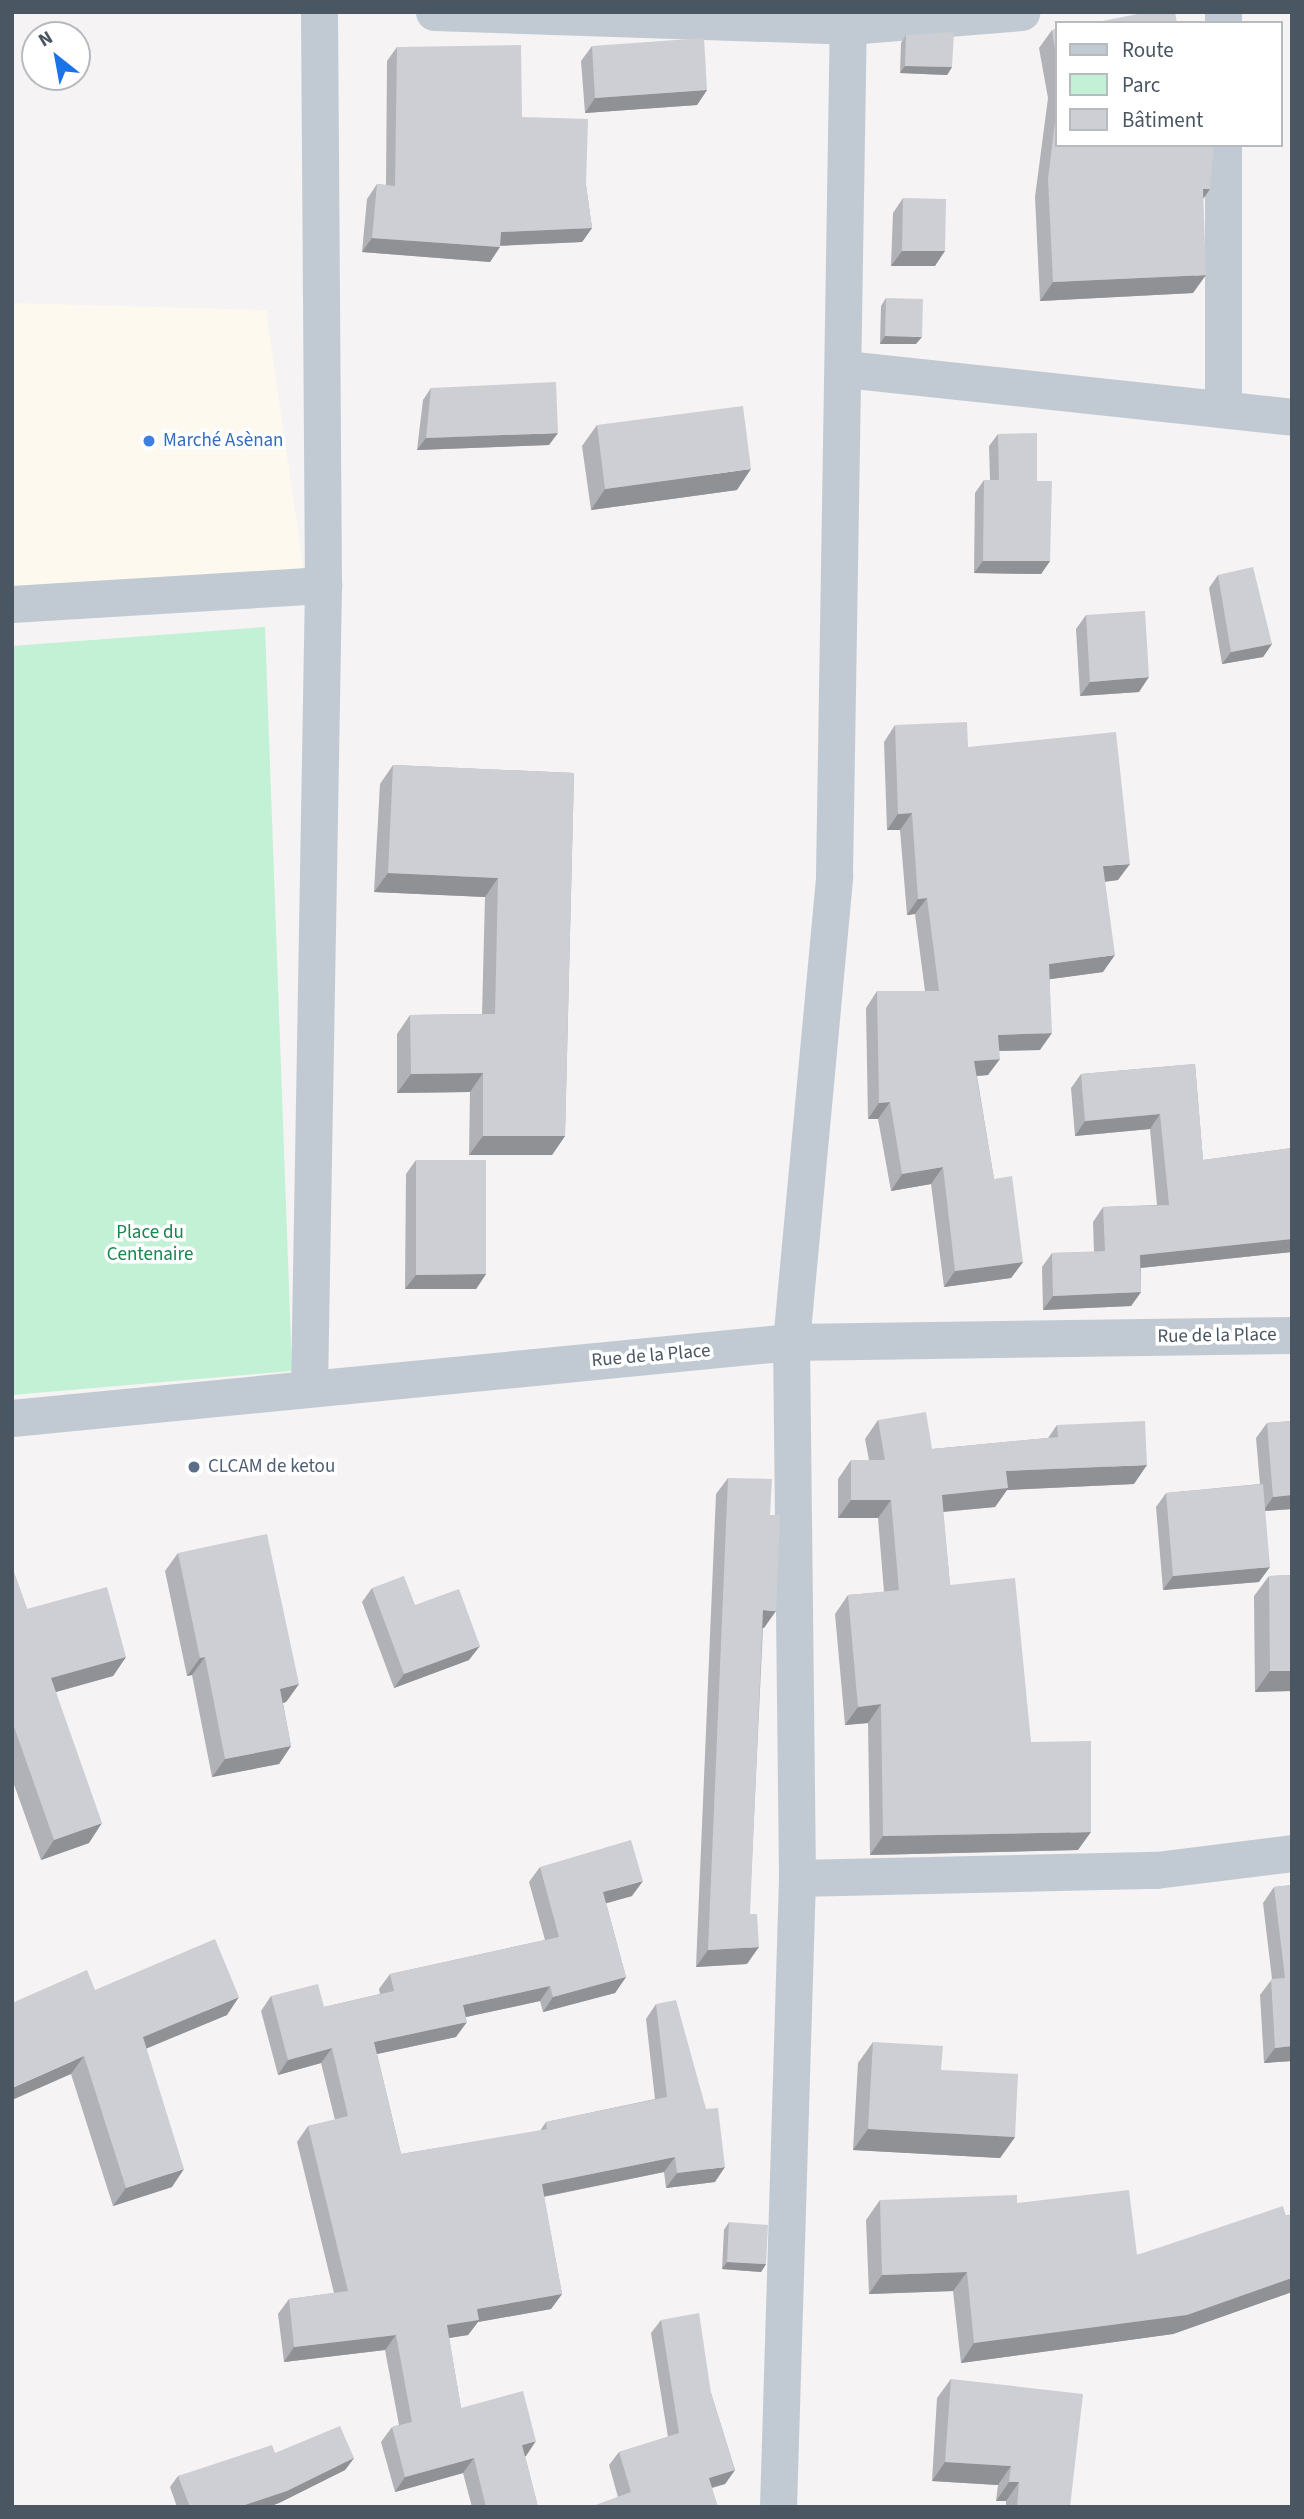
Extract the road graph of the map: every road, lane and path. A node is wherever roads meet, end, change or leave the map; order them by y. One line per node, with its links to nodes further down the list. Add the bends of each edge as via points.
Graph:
1 (319, 12): 9 (street)
2 (434, 12): 4 (street)
3 (1021, 12): 4 (street)
4 (848, 19): 6 (street)
5 (1223, 147): 7 (street)
6 (845, 369): 7 (street); 12 (street, via 834,875)
7 (1223, 406): 8 (street)
8 (1292, 417)
9 (323, 585): 10 (street); 13 (street)
10 (12, 604)
11 (1292, 1335): 12 (street, Rue de la Place)
12 (792, 1342): 13 (street, Rue de la Place); 16 (street)
13 (309, 1388): 14 (street, Rue de la Place)
14 (12, 1418)
15 (1292, 1853): 16 (street, via 1156,1870)
16 (797, 1878): 17 (street)
17 (778, 2507)

